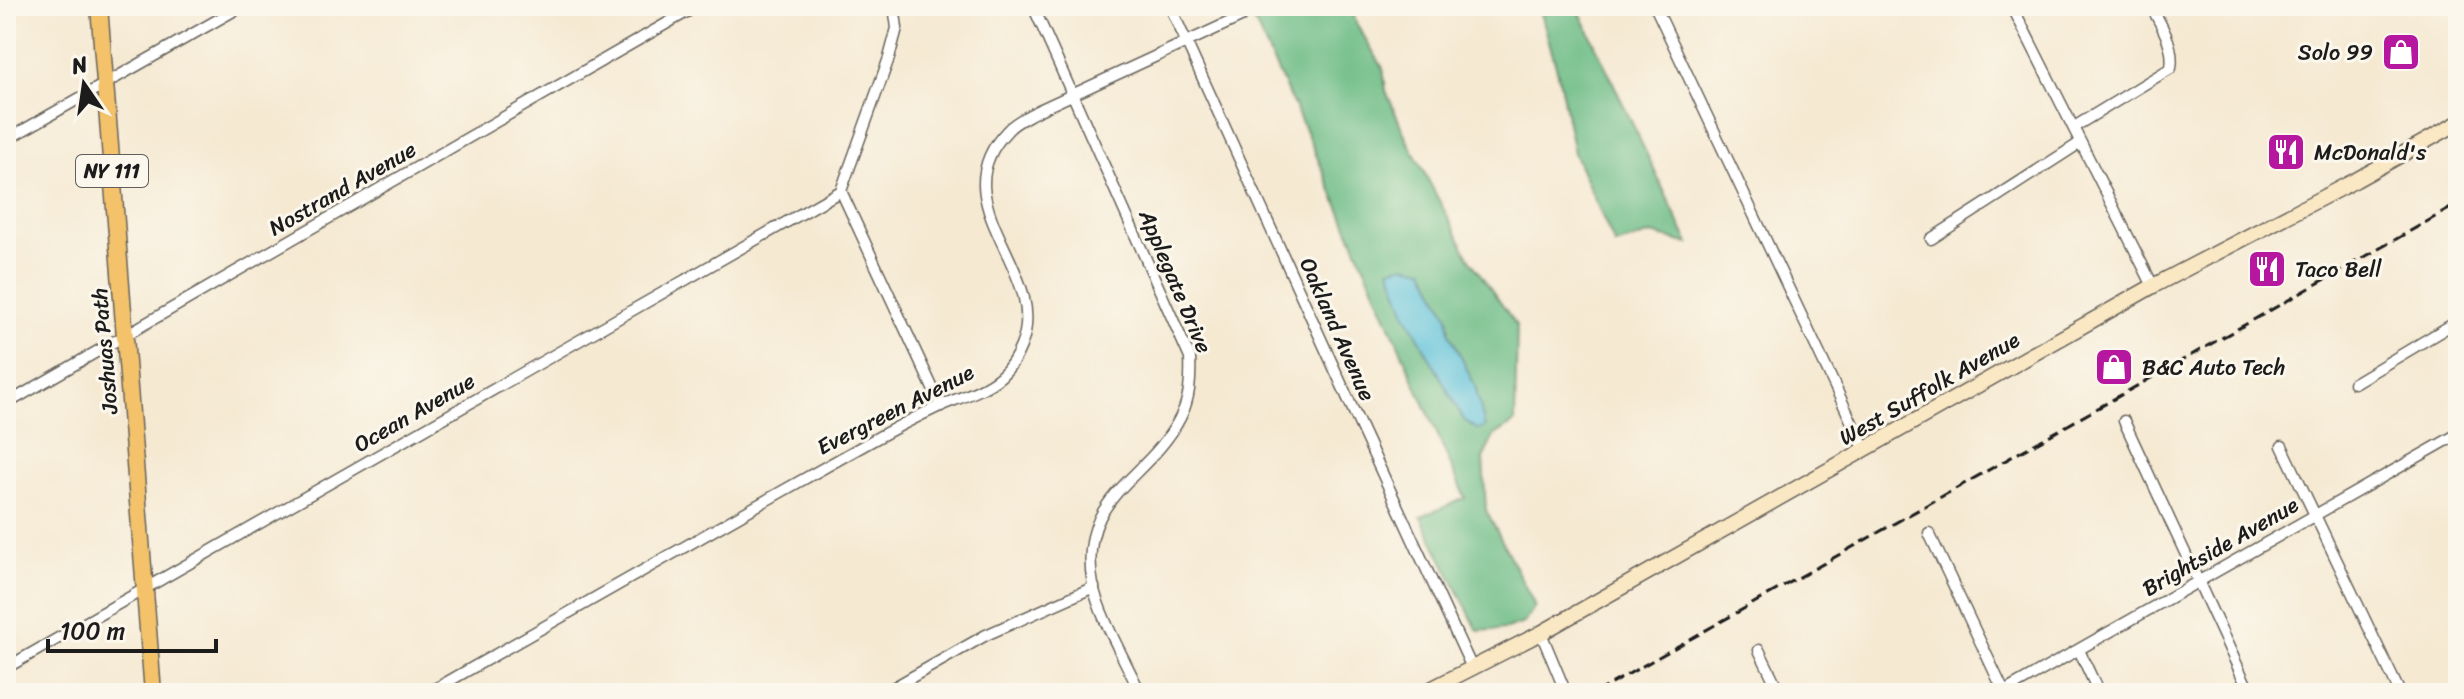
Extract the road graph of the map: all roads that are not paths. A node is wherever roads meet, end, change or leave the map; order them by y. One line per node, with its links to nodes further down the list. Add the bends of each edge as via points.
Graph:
1 (99, 6): 12 (main road, Joshuas Path / NY 111)
2 (242, 6): 12 (street)
3 (697, 6): 22 (street, Nostrand Avenue)
4 (894, 6): 18 (street, via 897,28 889,58)
5 (1033, 6): 13 (street, Applegate Drive)
6 (1170, 6): 11 (street, Oakland Avenue)
7 (1655, 6): 29 (street)
8 (2012, 6): 15 (street)
9 (2151, 6): 15 (street, via 2171,46 2171,68)
10 (1243, 16): 11 (street, Evergreen Avenue)
11 (1187, 42): 13 (street, Evergreen Avenue); 39 (street, Oakland Avenue)
12 (105, 83): 16 (street); 22 (main road, Joshuas Path / NY 111)
13 (1071, 94): 25 (street, Evergreen Avenue, via 1008,128 986,169 983,192 1021,284 1027,333 1002,375); 33 (street, Applegate Drive, via 1190,358 1191,385 1181,416 1165,442 1109,500 1096,528 1091,556)
14 (2458, 123): 20 (main road, West Suffolk Avenue)
15 (2074, 127): 17 (street)
16 (6, 140)
17 (2080, 143): 19 (street); 20 (street)
18 (841, 191): 25 (street); 34 (street, Ocean Avenue)
19 (1931, 239)
20 (2153, 286): 29 (main road, West Suffolk Avenue)
21 (2458, 321): 23 (street)
22 (125, 336): 24 (street, Nostrand Avenue); 34 (main road, Joshuas Path / NY 111)
23 (2354, 383)
24 (6, 404)
25 (941, 406): 42 (street, Evergreen Avenue)
26 (2124, 421): 32 (street)
27 (2458, 434): 30 (street, Brightside Avenue)
28 (2282, 446): 30 (street)
29 (1865, 450): 35 (main road, West Suffolk Avenue)
30 (2316, 514): 32 (street, Brightside Avenue); 50 (street)
31 (1929, 533): 40 (street)
32 (2198, 582): 37 (street, Brightside Avenue); 49 (street)
33 (1094, 587): 43 (street, via 986,635); 44 (street, Applegate Drive)
34 (145, 589): 38 (street, Ocean Avenue); 41 (main road, Joshuas Path / NY 111)
35 (1541, 633): 39 (main road, West Suffolk Avenue); 46 (street)
36 (1759, 650): 47 (street)
37 (2079, 650): 40 (street, Brightside Avenue); 48 (street)
38 (6, 668)
39 (1472, 668): 45 (main road, West Suffolk Avenue)
40 (2003, 692)
41 (153, 693)
42 (428, 693)
43 (884, 693)
44 (1140, 693)
45 (1423, 693)
46 (1566, 693)
47 (1780, 693)
48 (2099, 693)
49 (2250, 693)
50 (2400, 693)

